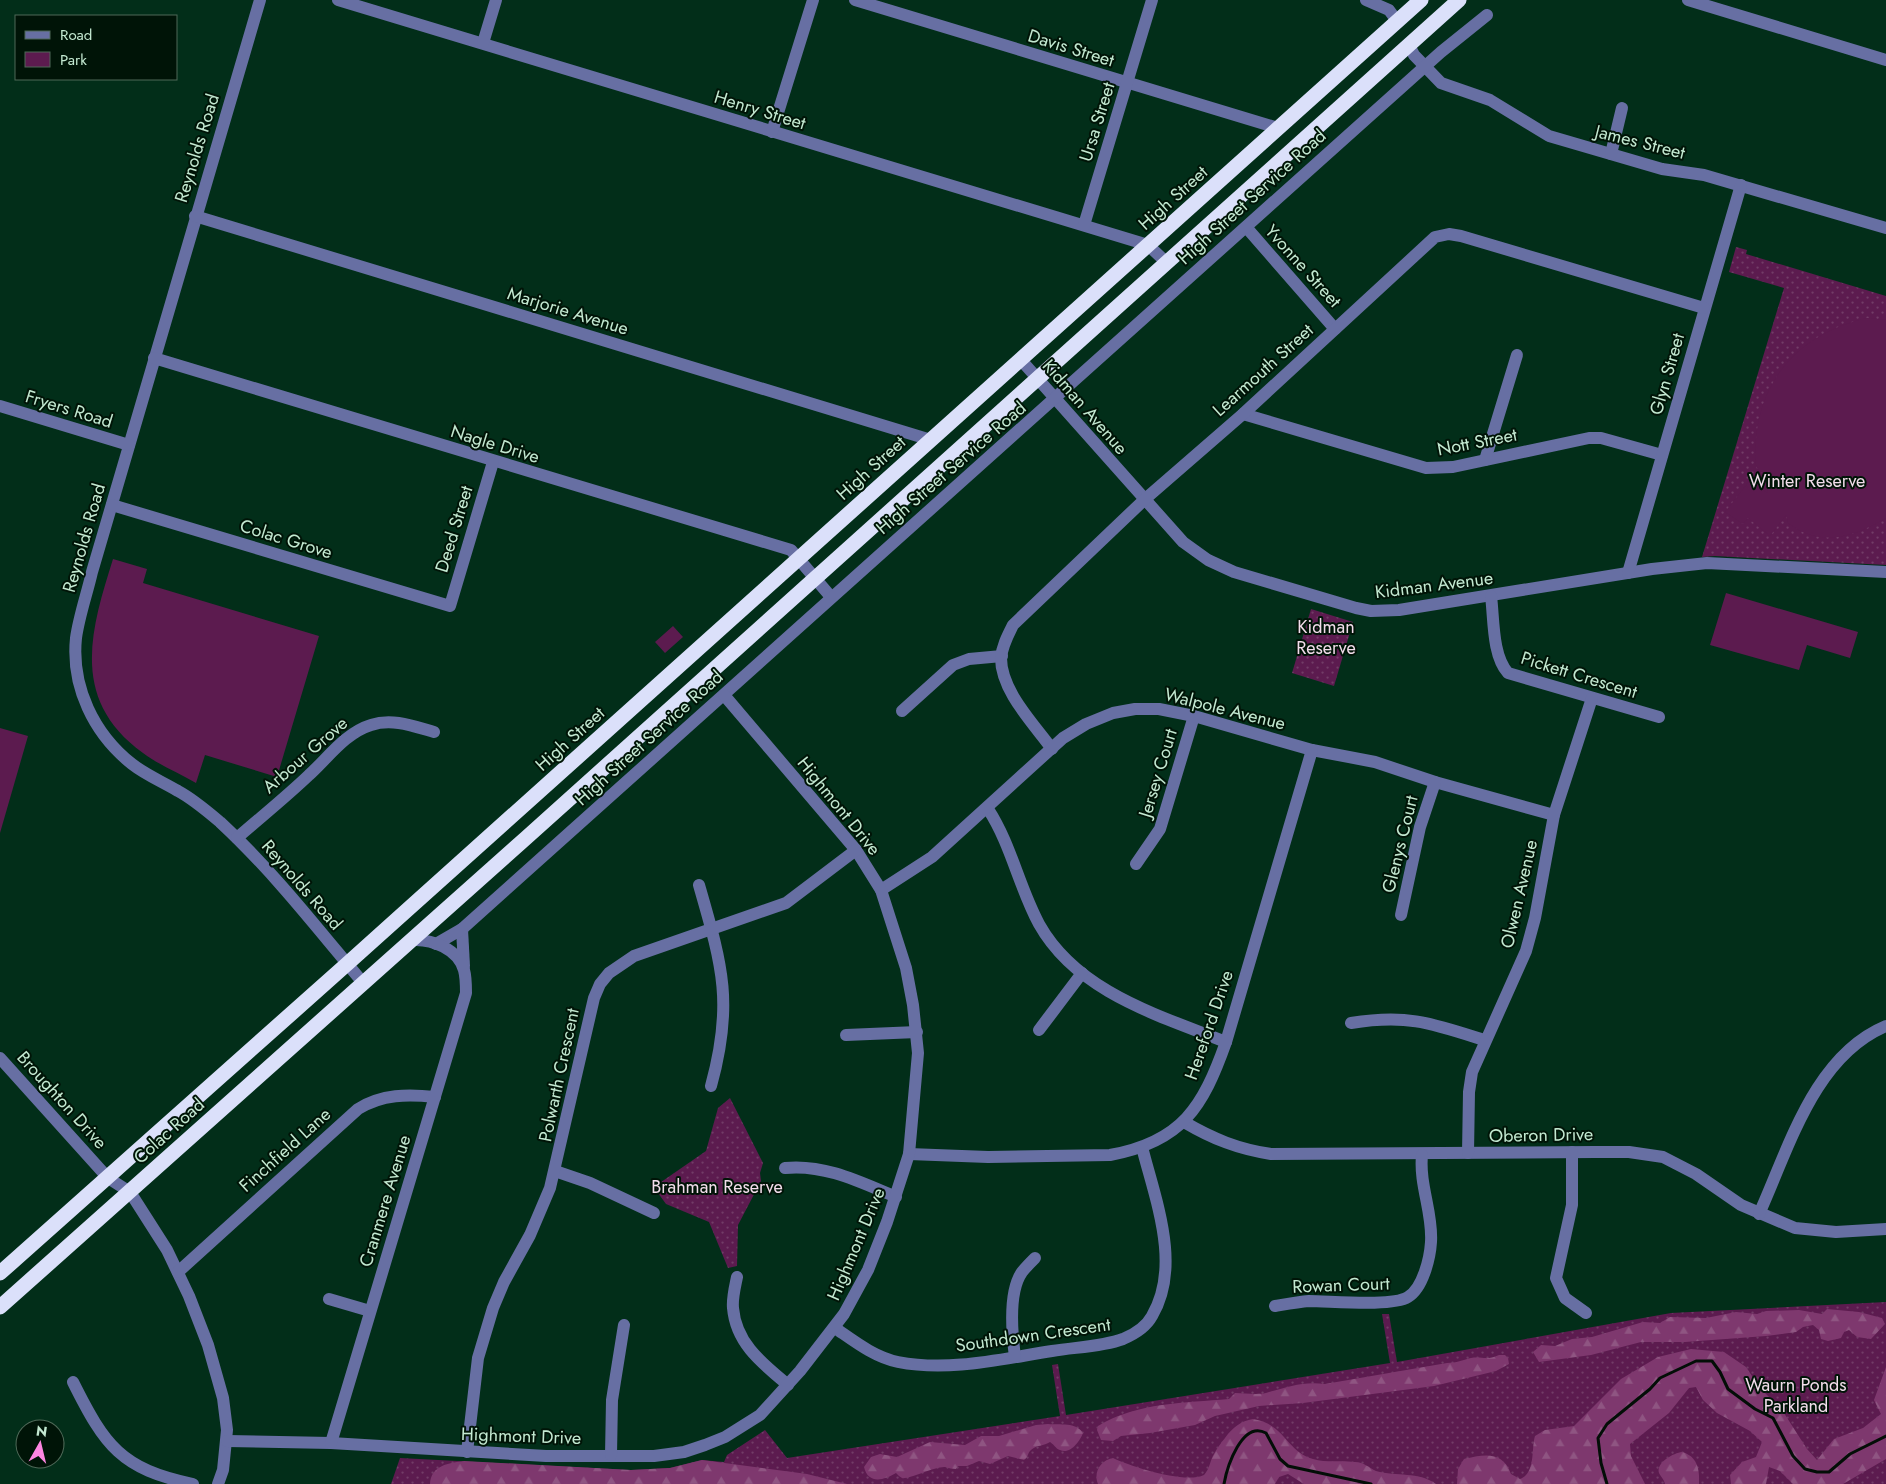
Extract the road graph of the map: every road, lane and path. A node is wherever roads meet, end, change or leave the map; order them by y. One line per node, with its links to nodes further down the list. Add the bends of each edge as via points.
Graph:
1 (260, 0): 23 (street, Reynolds Road)
2 (338, 0): 13 (street, Henry Street)
3 (496, 0): 13 (street)
4 (813, 0): 20 (street)
5 (855, 0): 17 (street, Davis Street)
6 (1152, 0): 17 (street, Ursa Street)
7 (1366, 0): 12 (street, via 1389,10)
8 (1421, 0): 12 (highway, High Street)
9 (1459, 0): 14 (highway)
10 (1688, 0): 15 (street)
11 (1487, 15): 16 (street, High Street Service Road)
12 (1397, 21): 14 (highway); 19 (highway, High Street)
13 (483, 43): 20 (street, Henry Street)
14 (1409, 45): 16 (street, James Street); 28 (highway)
15 (1886, 60)
16 (1425, 67): 21 (street, James Street, via 1444,84 1490,100 1550,136); 25 (street, High Street Service Road)
17 (1127, 83): 19 (street, Davis Street); 24 (street, Ursa Street)
18 (1622, 108): 21 (street)
19 (1278, 128): 27 (highway, High Street)
20 (772, 132): 24 (street, Henry Street)
21 (1611, 154): 22 (street, James Street)
22 (1741, 185): 26 (street, James Street); 29 (street, Glyn Street)
23 (195, 216): 32 (street, Reynolds Road); 38 (street, Marjorie Avenue)
24 (1084, 225): 27 (street, Henry Street)
25 (1246, 228): 30 (street, Yvonne Street); 35 (street, High Street Service Road)
26 (1886, 228)
27 (1148, 245): 28 (street, Henry Street); 33 (highway, High Street)
28 (1167, 263): 34 (highway)
29 (1704, 308): 30 (street, Learmouth Street, via 1441,234 1428,242); 40 (street, Glyn Street)
30 (1335, 328): 37 (street, Learmouth Street)
31 (1517, 355): 41 (street)
32 (154, 358): 39 (street, Reynolds Road); 42 (street, Nagle Drive)
33 (1021, 360): 34 (street, Kidman Avenue); 38 (highway, High Street)
34 (1038, 379): 35 (street, Kidman Avenue); 48 (highway)
35 (1055, 400): 43 (street, Kidman Avenue); 50 (street, High Street Service Road)
36 (1, 410): 39 (street, Fryers Road)
37 (1242, 414): 41 (street, Nott Street, via 1426,468 1440,469); 43 (street, Learmouth Street)
38 (931, 440): 45 (highway, High Street)
39 (129, 445): 44 (street, Reynolds Road)
40 (1662, 455): 41 (street, Nott Street, via 1601,438 1589,438); 47 (street, Glyn Street)
41 (1485, 460)
42 (493, 462): 45 (street, Nagle Drive, via 791,550); 51 (street, Deed Street)
43 (1144, 500): 49 (street, Kidman Avenue, via 1183,542 1208,560 1234,572 1356,608 1400,610); 52 (street, Learmouth Street, via 1022,615 1006,638)
44 (112, 505): 51 (street, Colac Grove); 64 (street, Reynolds Road, via 76,638 82,697 96,726 132,764 208,811)
45 (799, 558): 48 (street, Nagle Drive); 74 (highway, High Street)
46 (1886, 572): 47 (street, Kidman Avenue, via 1707,563)
47 (1628, 573): 49 (street, Kidman Avenue)
48 (816, 579): 50 (street); 72 (highway)
49 (1491, 596): 54 (street, Pickett Crescent, via 1498,656 1508,673)
50 (831, 597): 53 (street, High Street Service Road)
51 (450, 606)
52 (1002, 656): 55 (street, via 969,659 953,665); 59 (street, Learmouth Street, via 1013,695)
53 (724, 695): 65 (street, Highmont Drive); 70 (street, High Street Service Road)
54 (1592, 698): 57 (street, Pickett Crescent); 63 (street, Olwen Avenue)
55 (902, 711)
56 (1194, 716): 59 (street, Walpole Avenue, via 1159,709 1113,713 1086,724); 60 (street, Walpole Avenue); 66 (street, Jersey Court, via 1160,829)
57 (1659, 717)
58 (434, 732): 64 (street, Arbour Grove, via 393,722 361,728)
59 (1052, 749): 62 (street, Walpole Avenue)
60 (1312, 750): 61 (street, Walpole Avenue, via 1376,762); 84 (street, Hereford Drive)
61 (1435, 782): 63 (street, Walpole Avenue); 69 (street, Glenys Court, via 1420,827)
62 (988, 808): 68 (street, Walpole Avenue, via 932,857); 76 (street, via 1040,925 1056,948)
63 (1554, 815): 83 (street, Olwen Avenue, via 1528,944)
64 (237, 838): 74 (street, Reynolds Road)
65 (856, 850): 68 (street, Highmont Drive); 71 (street, Polwarth Crescent, via 786,903)
66 (1136, 864)
67 (699, 885): 71 (street)
68 (881, 890): 81 (street, Highmont Drive, via 906,968)
69 (1401, 915)
70 (462, 929): 73 (street, High Street Service Road); 75 (street, Cranmere Avenue)
71 (712, 929): 86 (street, via 722,974 725,1013); 95 (street, Polwarth Crescent, via 634,956 619,964 600,984 588,1018)
72 (413, 940): 73 (street); 77 (highway)
73 (436, 944): 75 (street, via 452,953)
74 (347, 964): 77 (street, Reynolds Road); 96 (highway, Colac Road)
75 (464, 969): 87 (street, Cranmere Avenue, via 464,1006)
76 (1082, 973): 80 (street); 84 (street, via 1140,1008)
77 (364, 984): 96 (highway, Colac Road)
78 (1351, 1023): 83 (street, via 1415,1020)
79 (1886, 1026): 99 (street, via 1850,1048 1817,1087)
80 (1039, 1030)
81 (917, 1032): 82 (street); 92 (street, Highmont Drive)
82 (846, 1035)
83 (1484, 1040): 91 (street, Olwen Avenue, via 1470,1085)
84 (1226, 1042): 88 (street, Hereford Drive, via 1208,1088)
85 (0, 1058): 96 (street, Broughton Drive)
86 (711, 1086)
87 (436, 1097): 102 (street, Finchfield Lane, via 395,1096 358,1109); 108 (street, Cranmere Avenue)
88 (1184, 1122): 89 (street, Hereford Drive); 93 (street, Oberon Drive, via 1220,1142 1270,1154)
89 (1142, 1147): 92 (street, Hereford Drive, via 1110,1154 1044,1157); 112 (street, Southdown Crescent, via 1161,1220 1166,1256 1160,1297 1151,1318 1138,1332 1121,1340)
90 (1572, 1152): 91 (street, Oberon Drive); 99 (street, Oberon Drive, via 1629,1152 1663,1158 1696,1174 1732,1200); 109 (street, via 1572,1205 1556,1278 1565,1298)
91 (1468, 1153): 93 (street, Oberon Drive)
92 (909, 1154): 97 (street, Highmont Drive)
93 (1422, 1154): 106 (street, Rowan Court, via 1421,1180 1431,1242 1425,1269 1414,1292 1408,1298 1391,1302 1310,1301)
94 (786, 1168): 97 (street, via 807,1166 855,1180)
95 (555, 1171): 98 (street, via 590,1183); 117 (street, Polwarth Crescent, via 540,1213 504,1282 490,1317 478,1358)
96 (119, 1185): 102 (street, Broughton Drive, via 143,1211); 103 (highway, Colac Road); 107 (highway, Colac Road)
97 (896, 1197): 111 (street, Highmont Drive, via 868,1270)
98 (654, 1213)
99 (1759, 1214): 100 (street, Oberon Drive, via 1795,1228 1814,1231)
100 (1886, 1229)
101 (1035, 1258): 112 (street, via 1021,1274 1014,1297 1011,1324)
102 (178, 1272): 115 (street, Broughton Drive, via 208,1345 223,1398)
103 (0, 1273)
104 (736, 1277): 114 (street, via 732,1307 738,1332 758,1360)
105 (329, 1300): 108 (street)
106 (1275, 1306)
107 (0, 1307)
108 (370, 1311): 116 (street, Cranmere Avenue)
109 (1586, 1312)
110 (624, 1325): 118 (street, via 612,1400)
111 (835, 1328): 112 (street, Southdown Crescent, via 877,1354 911,1364 944,1366); 114 (street, Highmont Drive)
112 (1014, 1357)
113 (73, 1382): 119 (street, via 92,1420 114,1449 138,1468)
114 (788, 1385): 118 (street, Highmont Drive, via 748,1424 705,1445 654,1456)
115 (227, 1441): 116 (street, Highmont Drive); 120 (street, Broughton Drive)
116 (331, 1443): 117 (street, Highmont Drive)
117 (466, 1452): 118 (street, Highmont Drive)
118 (611, 1455)
119 (193, 1484)
120 (218, 1484)

